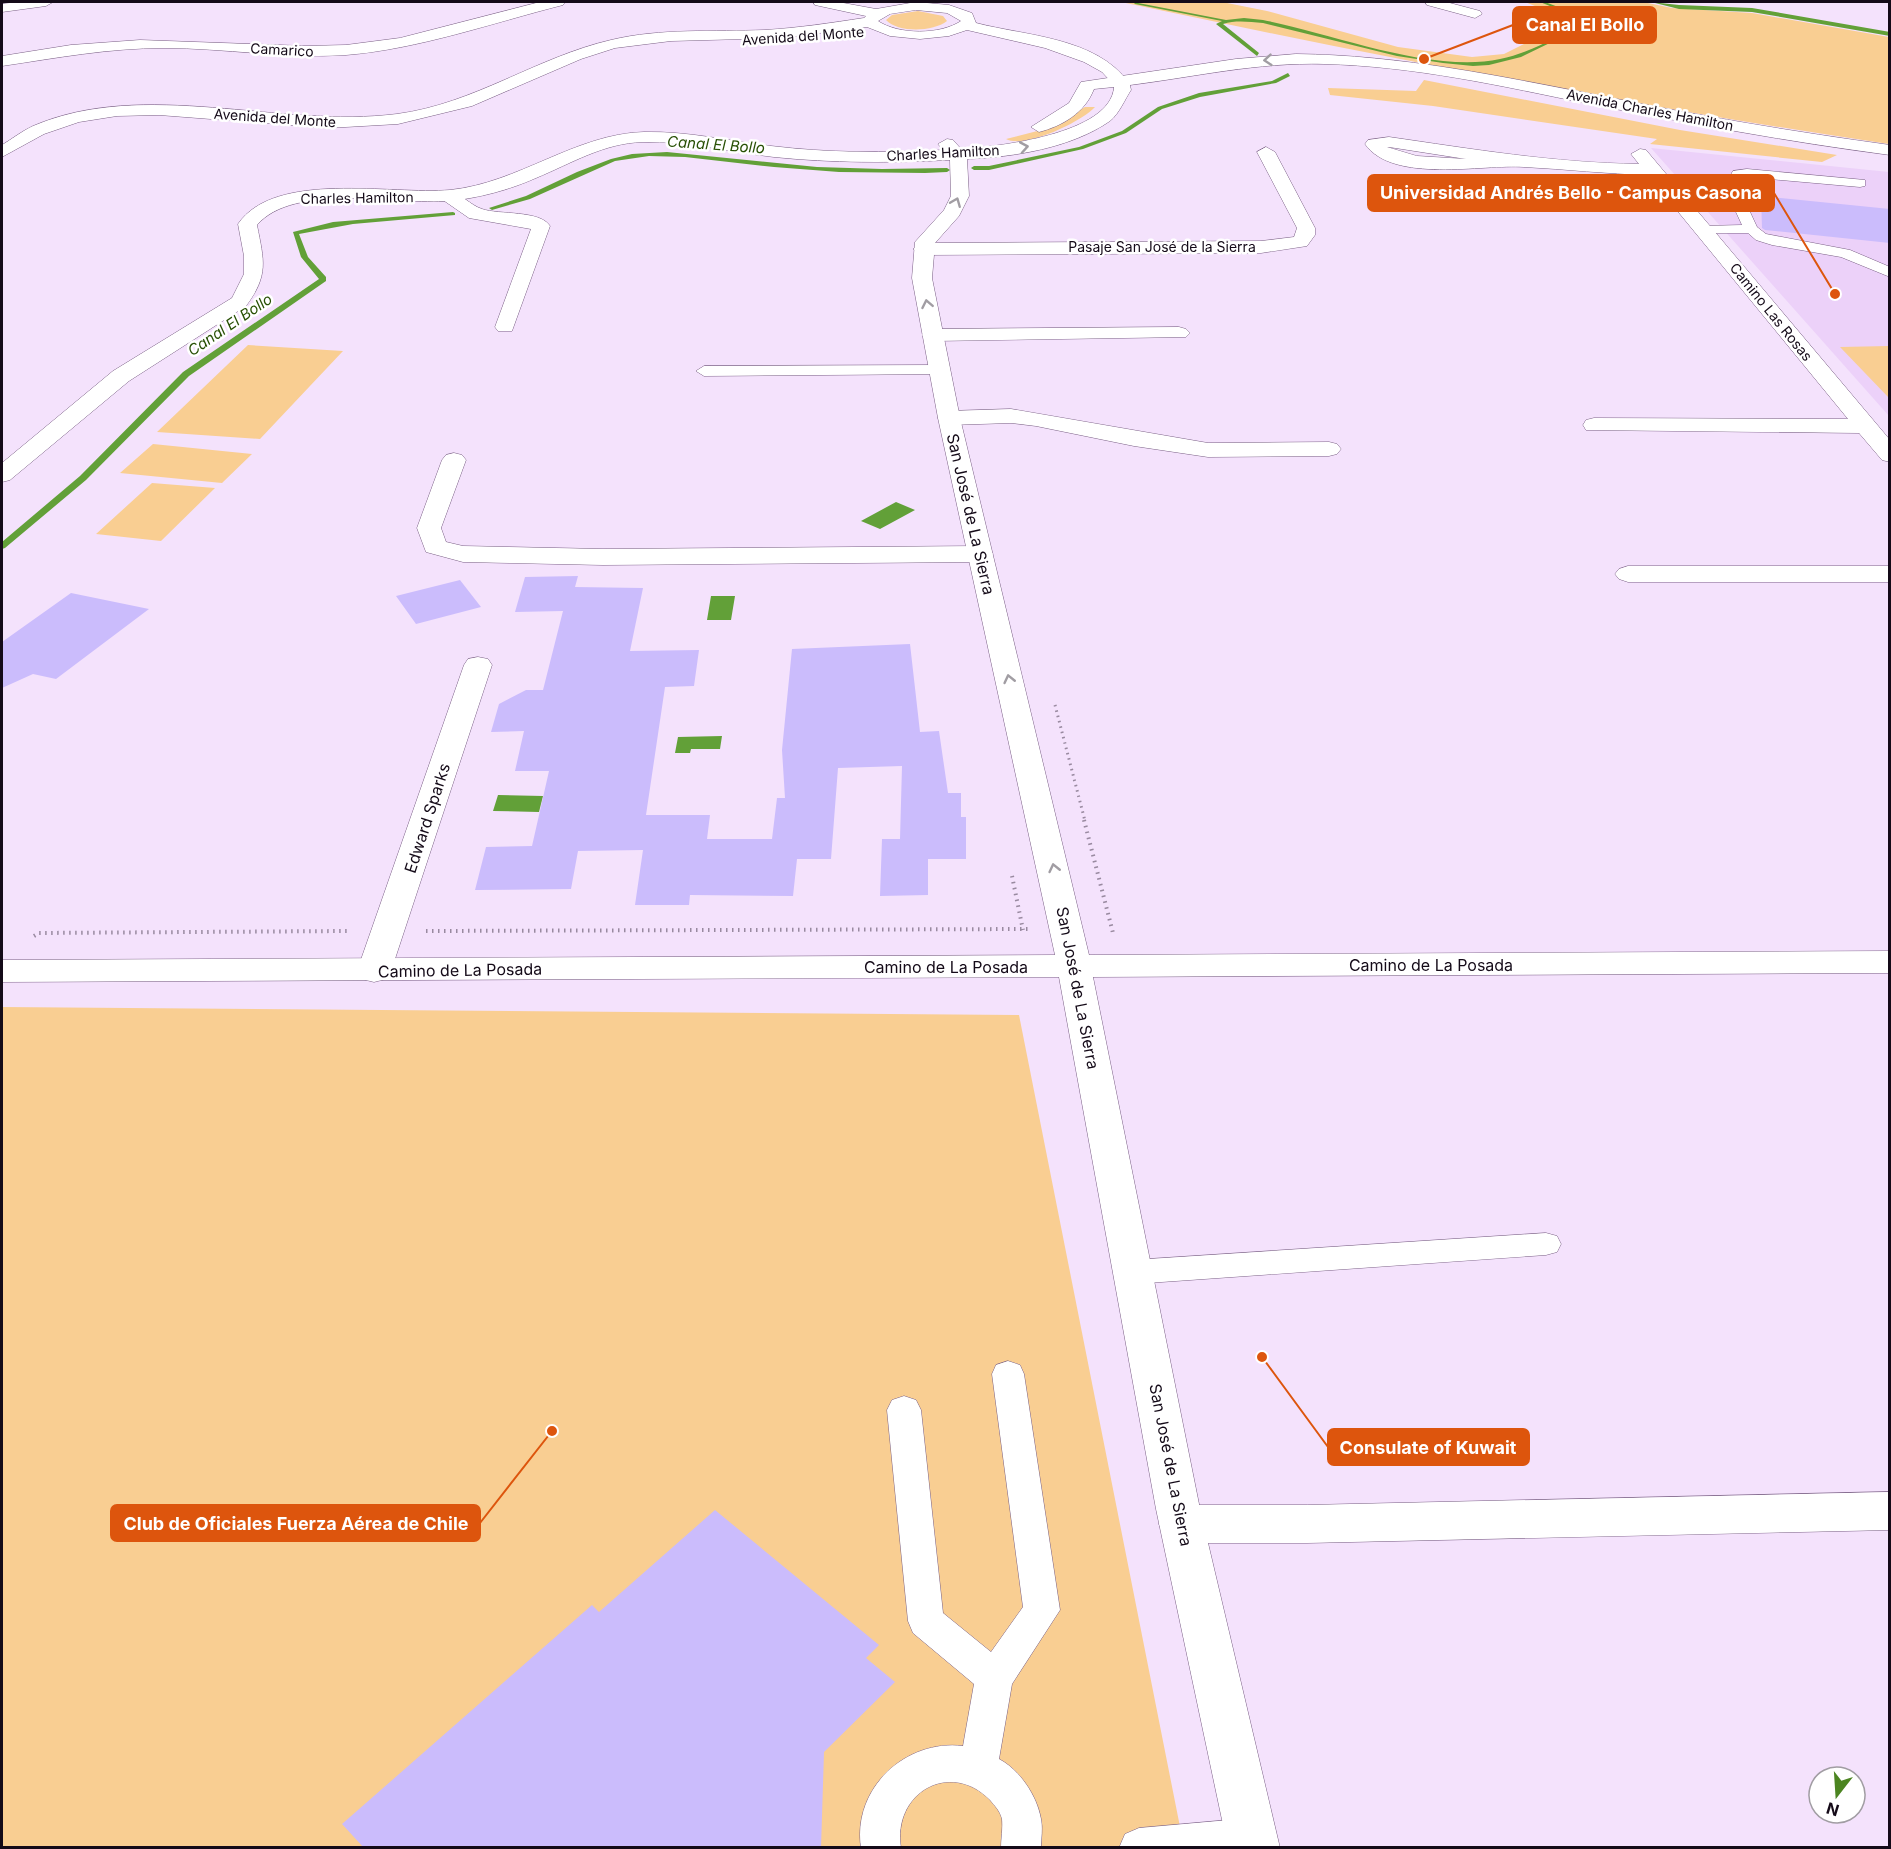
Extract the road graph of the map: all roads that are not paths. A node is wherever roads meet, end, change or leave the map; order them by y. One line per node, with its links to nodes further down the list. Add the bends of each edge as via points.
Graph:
1 (46, 2): 7 (street)
2 (558, 2): 13 (street, Camarico, via 364,49 291,52 140,44)
3 (820, 2): 11 (street)
4 (859, 2): 8 (street)
5 (1432, 2): 10 (street)
6 (979, 5): 9 (street)
7 (2, 8)
8 (893, 9): 9 (street, via 940,8); 11 (street)
9 (962, 13): 12 (street); 14 (street)
10 (1475, 14)
11 (876, 22): 12 (street, via 917,34); 22 (street, Avenida del Monte, via 772,41 651,39 604,47 464,104 414,116 329,123 180,111 119,112 56,124 22,138)
12 (944, 32): 18 (street, via 1049,56 1078,71)
13 (2, 61)
14 (1104, 66): 16 (street); 17 (street)
15 (1410, 67): 16 (street, Avenida Charles Hamilton, one-way to 16, via 1295,58); 17 (street, Avenida Charles Hamilton, via 1299,69); 21 (street, Avenida Charles Hamilton, via 1732,126)
16 (1185, 73): 17 (street, Avenida Charles Hamilton)
17 (1121, 89): 18 (street, Avenida Charles Hamilton); 20 (street, Charles Hamilton, one-way to 17, via 1032,145 1073,133 1107,115)
18 (1085, 91): 20 (street, Charles Hamilton, via 1076,108 1041,126)
19 (1635, 149): 25 (street, Camino Las Rosas)
20 (952, 150): 27 (street, Charles Hamilton, via 825,156 666,138 611,140 581,149 511,182); 30 (street, one-way to 20, via 960,196 962,180)
21 (1890, 150)
22 (2, 152)
23 (1266, 152): 30 (street, Pasaje San José de la Sierra, via 1306,228 1300,242 1261,247)
24 (1517, 162): 24 (street, via 1434,163 1388,154 1377,150 1374,144 1389,142); 25 (street)
25 (1653, 170): 29 (street, Camino Las Rosas)
26 (1860, 183): 28 (lane, via 1738,174 1731,186)
27 (449, 196): 32 (street, via 476,214 541,226); 43 (street, Charles Hamilton, via 318,195 256,210 247,224 255,269 252,287 239,303 121,376)
28 (1751, 229): 29 (lane); 31 (lane, via 1776,242 1845,253)
29 (1704, 230): 39 (street, Camino Las Rosas)
30 (923, 249): 34 (street, San José de La Sierra, one-way to 30, via 922,278)
31 (1890, 273)
32 (505, 327)
33 (1179, 333): 34 (street)
34 (933, 335): 35 (street, San José de La Sierra)
35 (940, 370): 36 (lane); 37 (street, San José de La Sierra)
36 (704, 371)
37 (950, 418): 40 (street, via 1036,419 1208,450); 44 (street, San José de La Sierra)
38 (1594, 425): 39 (street)
39 (1864, 426): 41 (street, Camino Las Rosas)
40 (1329, 449)
41 (1890, 455)
42 (454, 460): 44 (street, via 429,528 435,547 463,554)
43 (2, 474)
44 (980, 554): 48 (street, San José de La Sierra, one-way to 44)
45 (1628, 574): 46 (street)
46 (1890, 574)
47 (478, 664): 51 (street, Edward Sparks)
48 (1071, 948): 49 (street, Camino de La Posada); 51 (street, Camino de La Posada); 53 (street, San José de La Sierra)
49 (1890, 962)
50 (2, 971): 51 (street, Camino de La Posada)
51 (374, 971)
52 (1546, 1244): 53 (lane)
53 (1133, 1272): 57 (street, San José de La Sierra)
54 (1008, 1374): 58 (lane, via 1042,1610)
55 (904, 1410): 58 (lane, via 926,1621)
56 (1890, 1511): 57 (street)
57 (1182, 1524): 60 (street, San José de La Sierra)
58 (994, 1678): 59 (lane)
59 (978, 1767): 61 (lane, via 950,1762 926,1766 908,1776 891,1794 880,1820); 62 (lane, via 999,1779 1020,1810 1024,1834)
60 (1253, 1843): 63 (lane)
61 (881, 1848)
62 (1021, 1848)
63 (1139, 1848)

